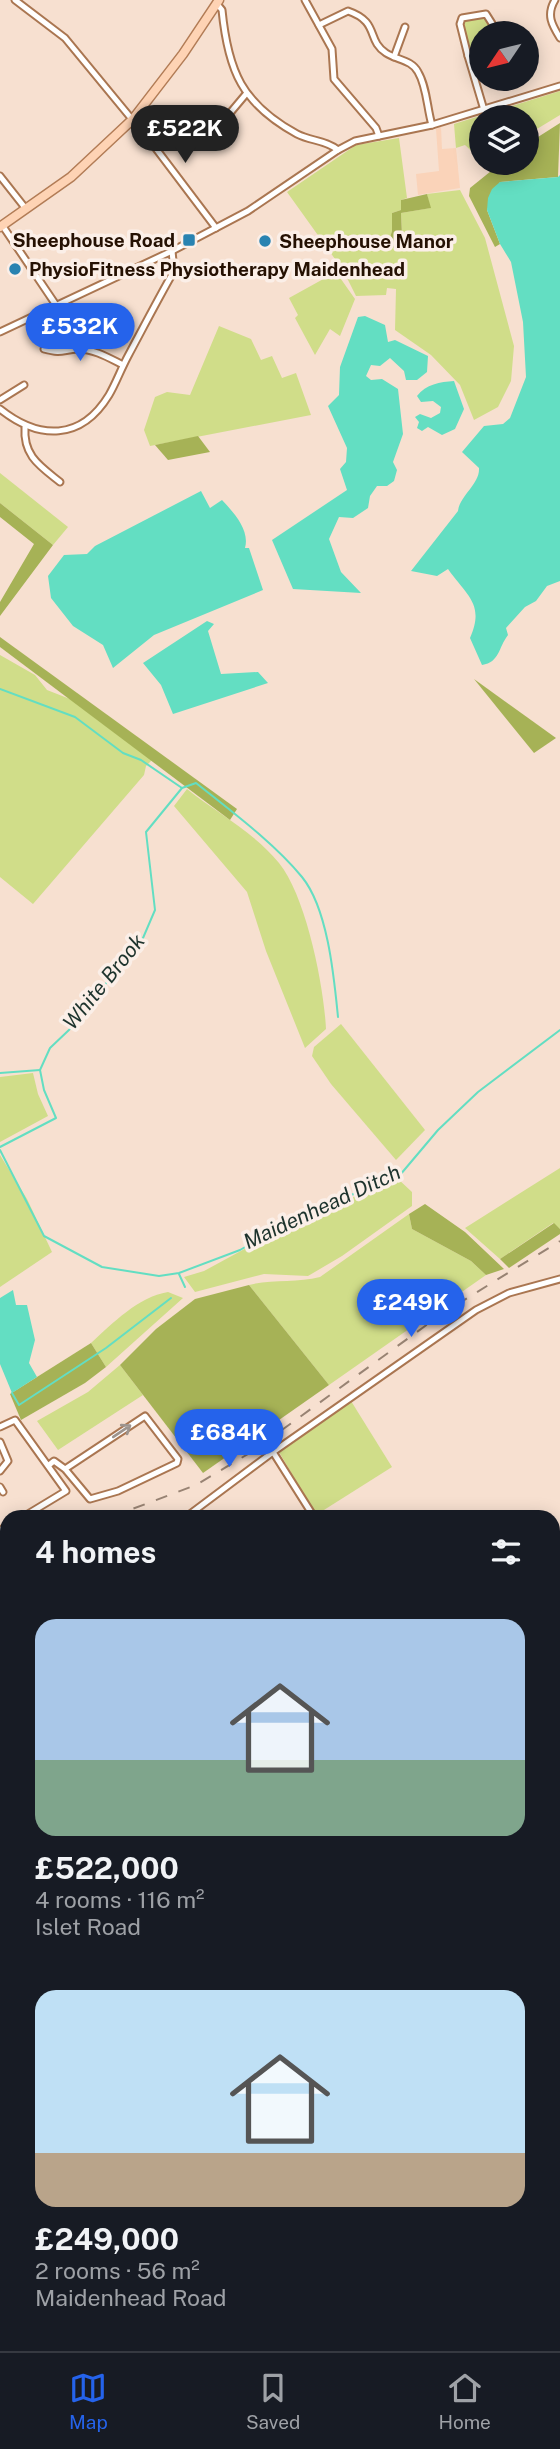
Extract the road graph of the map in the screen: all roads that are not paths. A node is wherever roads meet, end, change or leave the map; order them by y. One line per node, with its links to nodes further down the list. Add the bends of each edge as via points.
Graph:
1 (15, 0): 16 (street, via 65,38)
2 (305, 0): 6 (street)
3 (555, 0): 8 (street, via 549,12)
4 (218, 2): 12 (street, via 232,66); 16 (main road)
5 (490, 21): 9 (street, via 486,14 462,18)
6 (319, 25): 10 (street, via 348,11 361,16 384,53); 19 (street, via 332,49 334,79)
7 (405, 27): 10 (street)
8 (560, 38)
9 (468, 56): 13 (street)
10 (394, 57): 18 (street, via 419,73)
11 (560, 86): 14 (street)
12 (246, 94): 17 (street); 20 (street, via 290,130)
13 (483, 105)
14 (500, 105)
15 (469, 114): 18 (street)
16 (133, 119): 22 (main road, via 71,177); 24 (street)
17 (225, 119)
18 (432, 125): 19 (street)
19 (379, 136): 20 (street)
20 (338, 150): 24 (street)
21 (0, 176): 22 (street)
22 (26, 209): 23 (main road)
23 (1, 226): 26 (street)
24 (216, 228): 25 (street)
25 (172, 251): 26 (street); 31 (street, via 174,271)
26 (56, 305): 28 (street)
27 (91, 319): 30 (street, via 79,335)
28 (0, 332)
29 (44, 349): 30 (street, via 60,354)
30 (78, 349): 31 (street)
31 (123, 365): 35 (street, via 92,416 68,430)
32 (25, 386): 33 (street)
33 (0, 400)
34 (0, 409): 35 (street)
35 (25, 427): 36 (street, via 29,454)
36 (60, 482)
37 (560, 1279): 40 (street, via 509,1293 476,1310)
38 (0, 1427): 41 (street, via 15,1420)
39 (0, 1442): 43 (street, via 8,1461)
40 (272, 1452): 45 (street); 46 (street)
41 (49, 1465): 42 (street, via 54,1461); 44 (street, via 66,1491)
42 (65, 1469): 42 (street, one-way to 42, via 145,1416 178,1459 136,1483 94,1499)
43 (0, 1471)
44 (35, 1510)
45 (195, 1510)
46 (309, 1510)

